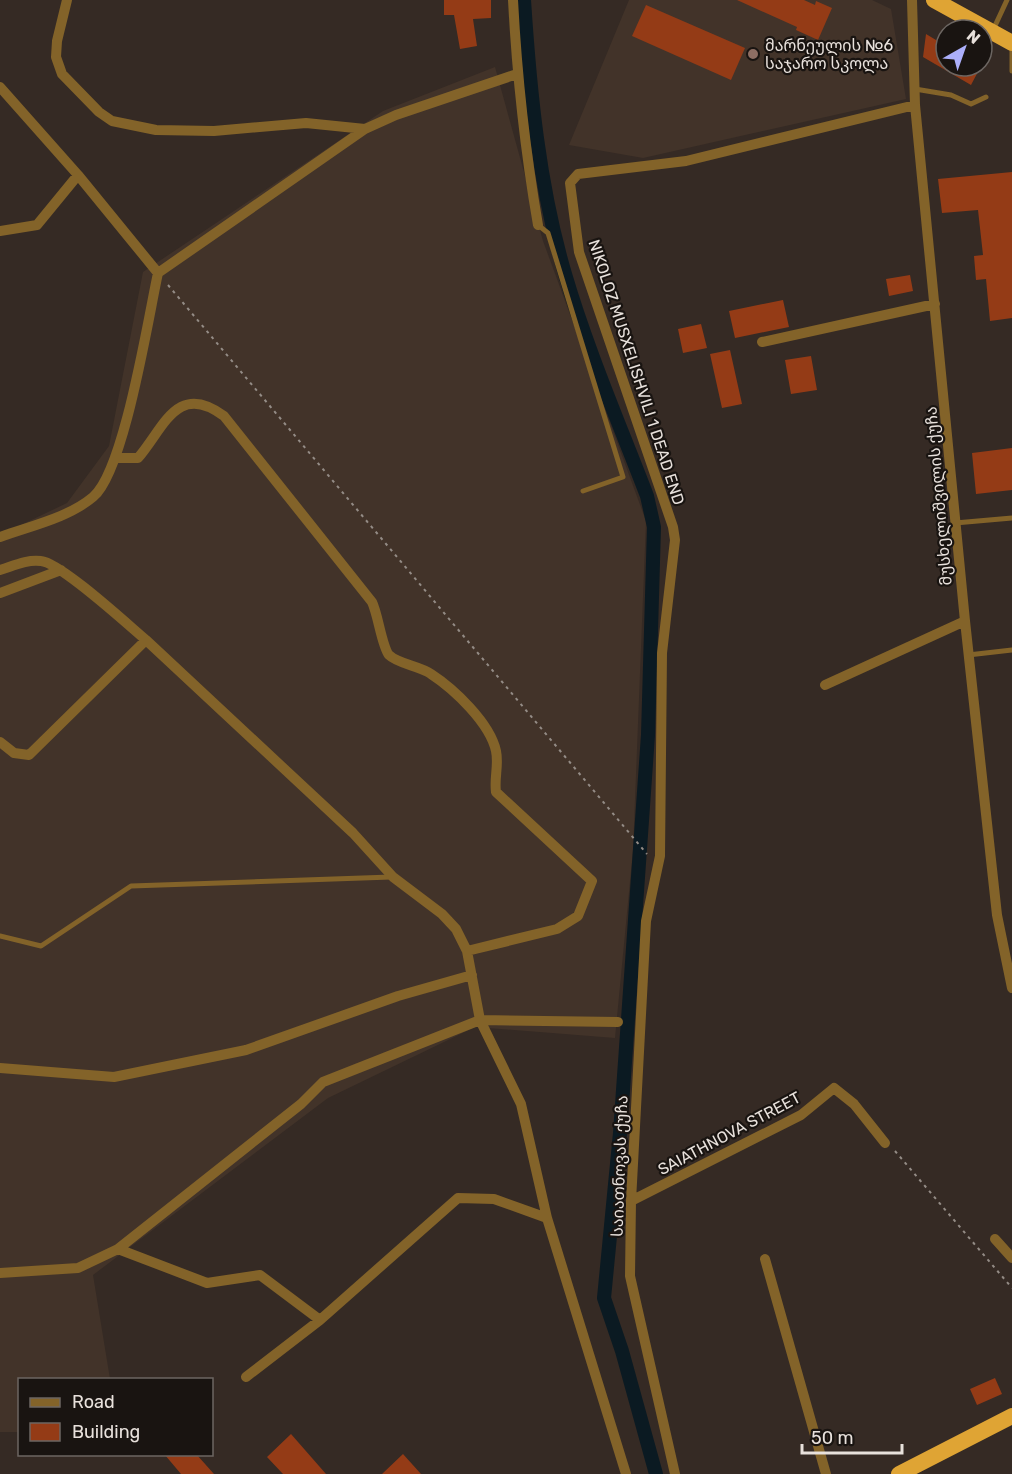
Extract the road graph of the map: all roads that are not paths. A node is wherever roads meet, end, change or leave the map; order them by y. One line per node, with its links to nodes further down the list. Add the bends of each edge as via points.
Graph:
1 (67, 0): 16 (street, via 57,41 56,57 62,74 112,121 156,130 214,131 306,123)
2 (513, 0): 11 (street)
3 (912, 0): 13 (street, მუსხელიშვილის ქუჩა)
4 (934, 0): 6 (highway)
5 (1007, 0): 7 (lane)
6 (967, 18)
7 (994, 28)
8 (994, 33): 9 (highway)
9 (1012, 42): 10 (lane)
10 (1012, 71)
11 (517, 74): 16 (street); 18 (street)
12 (0, 87): 17 (street)
13 (915, 89): 14 (lane, via 951,95 972,104); 15 (street, მუსხელიშვილის ქუჩა)
14 (986, 97)
15 (915, 105): 21 (street, მუსხელიშვილის ქუჩა); 37 (street, NIKOLOZ MUSXELISHVILI 1 DEAD END, via 687,161 578,174 570,183 579,252 673,527 674,552 662,653)
16 (365, 129): 20 (street)
17 (78, 175): 19 (street, via 37,225); 20 (street)
18 (538, 225): 24 (lane, via 548,233 623,477)
19 (0, 231)
20 (158, 273): 23 (street)
21 (935, 304): 22 (street); 26 (street, მუსხელიშვილის ქუჩა)
22 (762, 342)
23 (117, 458): 27 (street, via 108,480 95,496 78,507); 40 (street, via 138,458 166,418 190,403 202,403 224,416 372,602 391,657 432,674 469,706 487,729 496,749 496,792 592,881 578,916 556,929)
24 (583, 491)
25 (1012, 518): 26 (lane)
26 (956, 523): 31 (street, მუსხელიშვილის ქუჩა)
27 (0, 537)
28 (0, 570): 29 (street, via 28,561 44,561)
29 (61, 570): 30 (street); 32 (street)
30 (0, 593)
31 (965, 621): 34 (street, მუსხელიშვილის ქუჩა); 35 (street)
32 (146, 640): 36 (street, via 29,755 14,753); 38 (street, via 353,833)
33 (1012, 650): 34 (lane)
34 (969, 655): 42 (street, მუსხელიშვილის ქუჩა, via 997,915)
35 (825, 685)
36 (0, 741)
37 (655, 856): 47 (street, საიათნოვას ქუჩა, via 646,921)
38 (393, 877): 39 (lane, via 131,886 40,946); 40 (street, via 442,914 456,929)
39 (0, 936)
40 (467, 951): 41 (street)
41 (472, 975): 43 (street); 45 (street, via 398,996 246,1050 114,1077)
42 (1012, 988)
43 (480, 1020): 44 (street); 48 (street, via 521,1104); 50 (street, via 322,1082 301,1104)
44 (618, 1022)
45 (0, 1068)
46 (885, 1143): 47 (street, SAIATHNOVA STREET, via 855,1104 834,1088 801,1115)
47 (631, 1201): 58 (street, საიათნოვას ქუჩა, via 630,1276)
48 (547, 1218): 54 (street, via 494,1199 458,1198); 57 (street)
49 (995, 1239): 51 (street)
50 (118, 1249): 53 (street, via 78,1268); 54 (street, via 207,1283 260,1275)
51 (1012, 1258)
52 (765, 1259): 59 (street)
53 (0, 1273)
54 (320, 1320): 55 (street)
55 (246, 1377)
56 (1012, 1416): 60 (highway)
57 (626, 1474)
58 (675, 1474)
59 (826, 1474)
60 (899, 1474)

